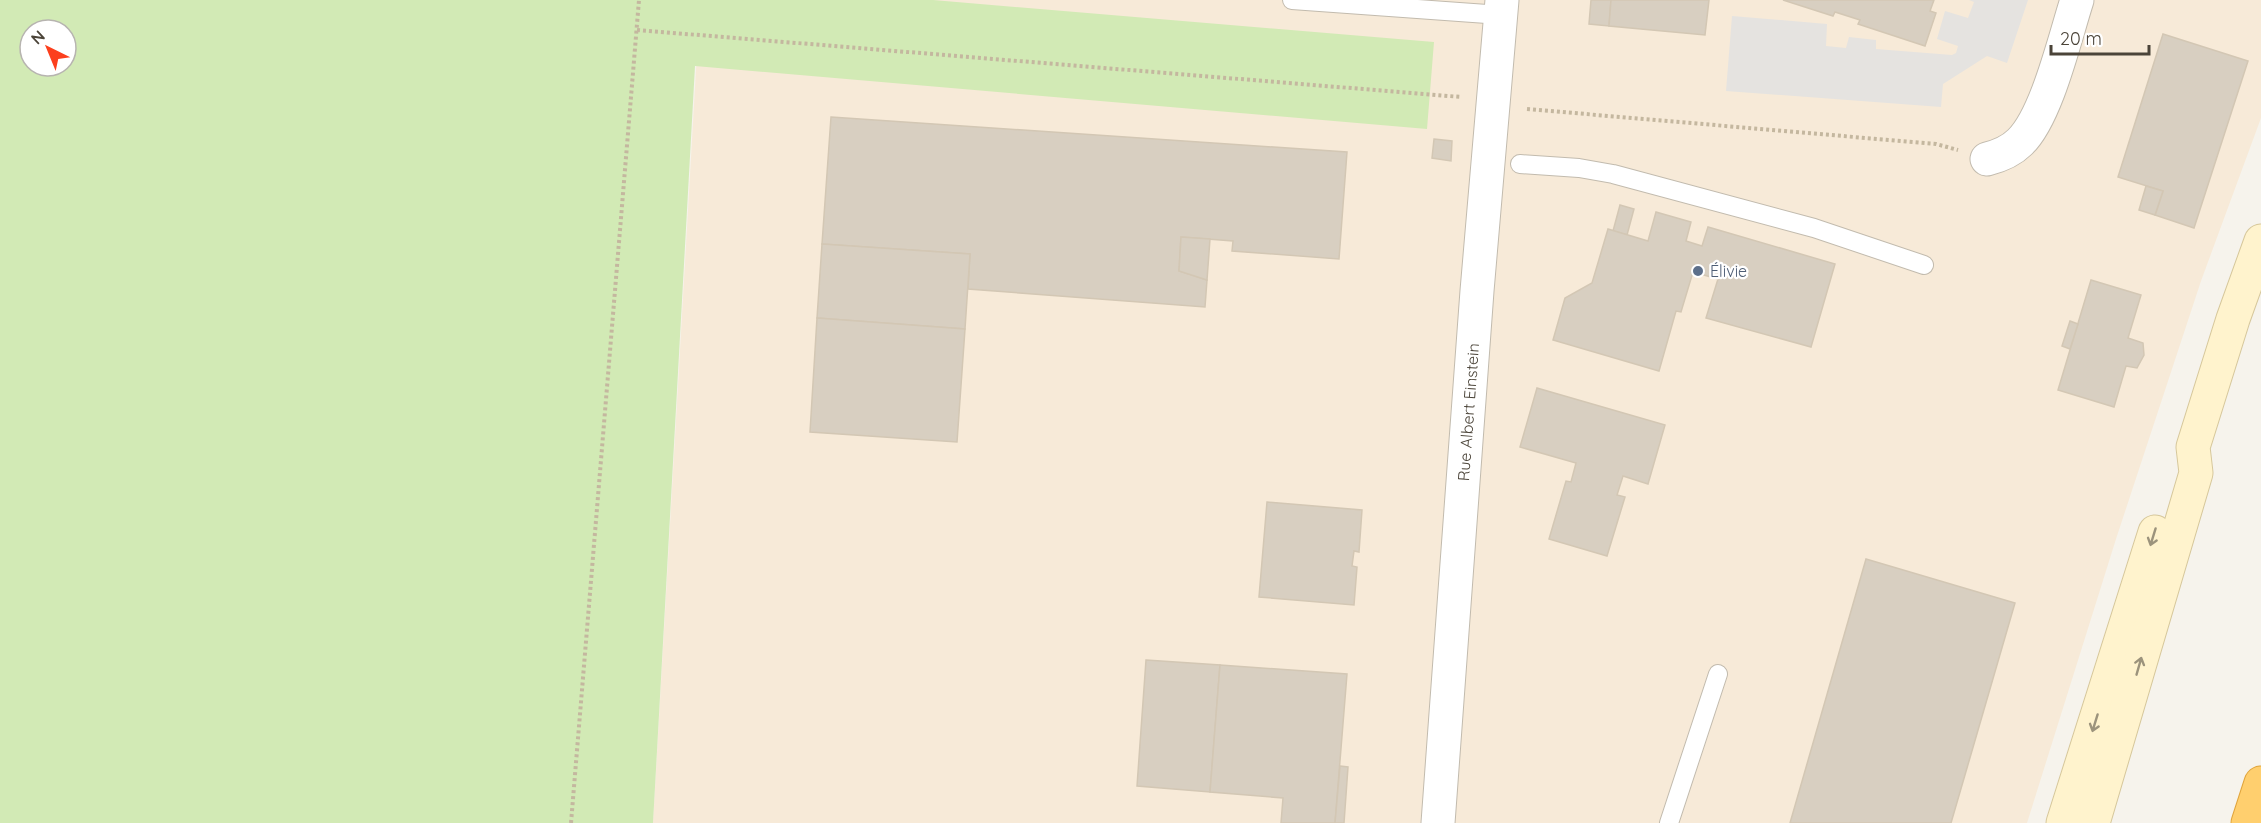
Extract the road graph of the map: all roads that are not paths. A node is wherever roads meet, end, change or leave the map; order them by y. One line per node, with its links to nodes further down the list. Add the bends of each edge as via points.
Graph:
1 (1292, 0): 3 (lane)
2 (2077, 0): 4 (street, via 2033,124 2020,142)
3 (1501, 7): 11 (street, Rue Albert Einstein)
4 (1987, 159)
5 (1520, 164): 7 (lane, via 1613,174 1814,228)
6 (2261, 241): 8 (main road)
7 (1924, 266)
8 (2193, 447): 13 (main road, one-way to 13, via 2176,466); 14 (main road, one-way to 8, via 2196,473)
9 (1718, 674): 12 (lane)
10 (2261, 783): 15 (highway)
11 (1438, 823)
12 (1669, 823)
13 (2063, 823)
14 (2093, 823)
15 (2247, 823)

